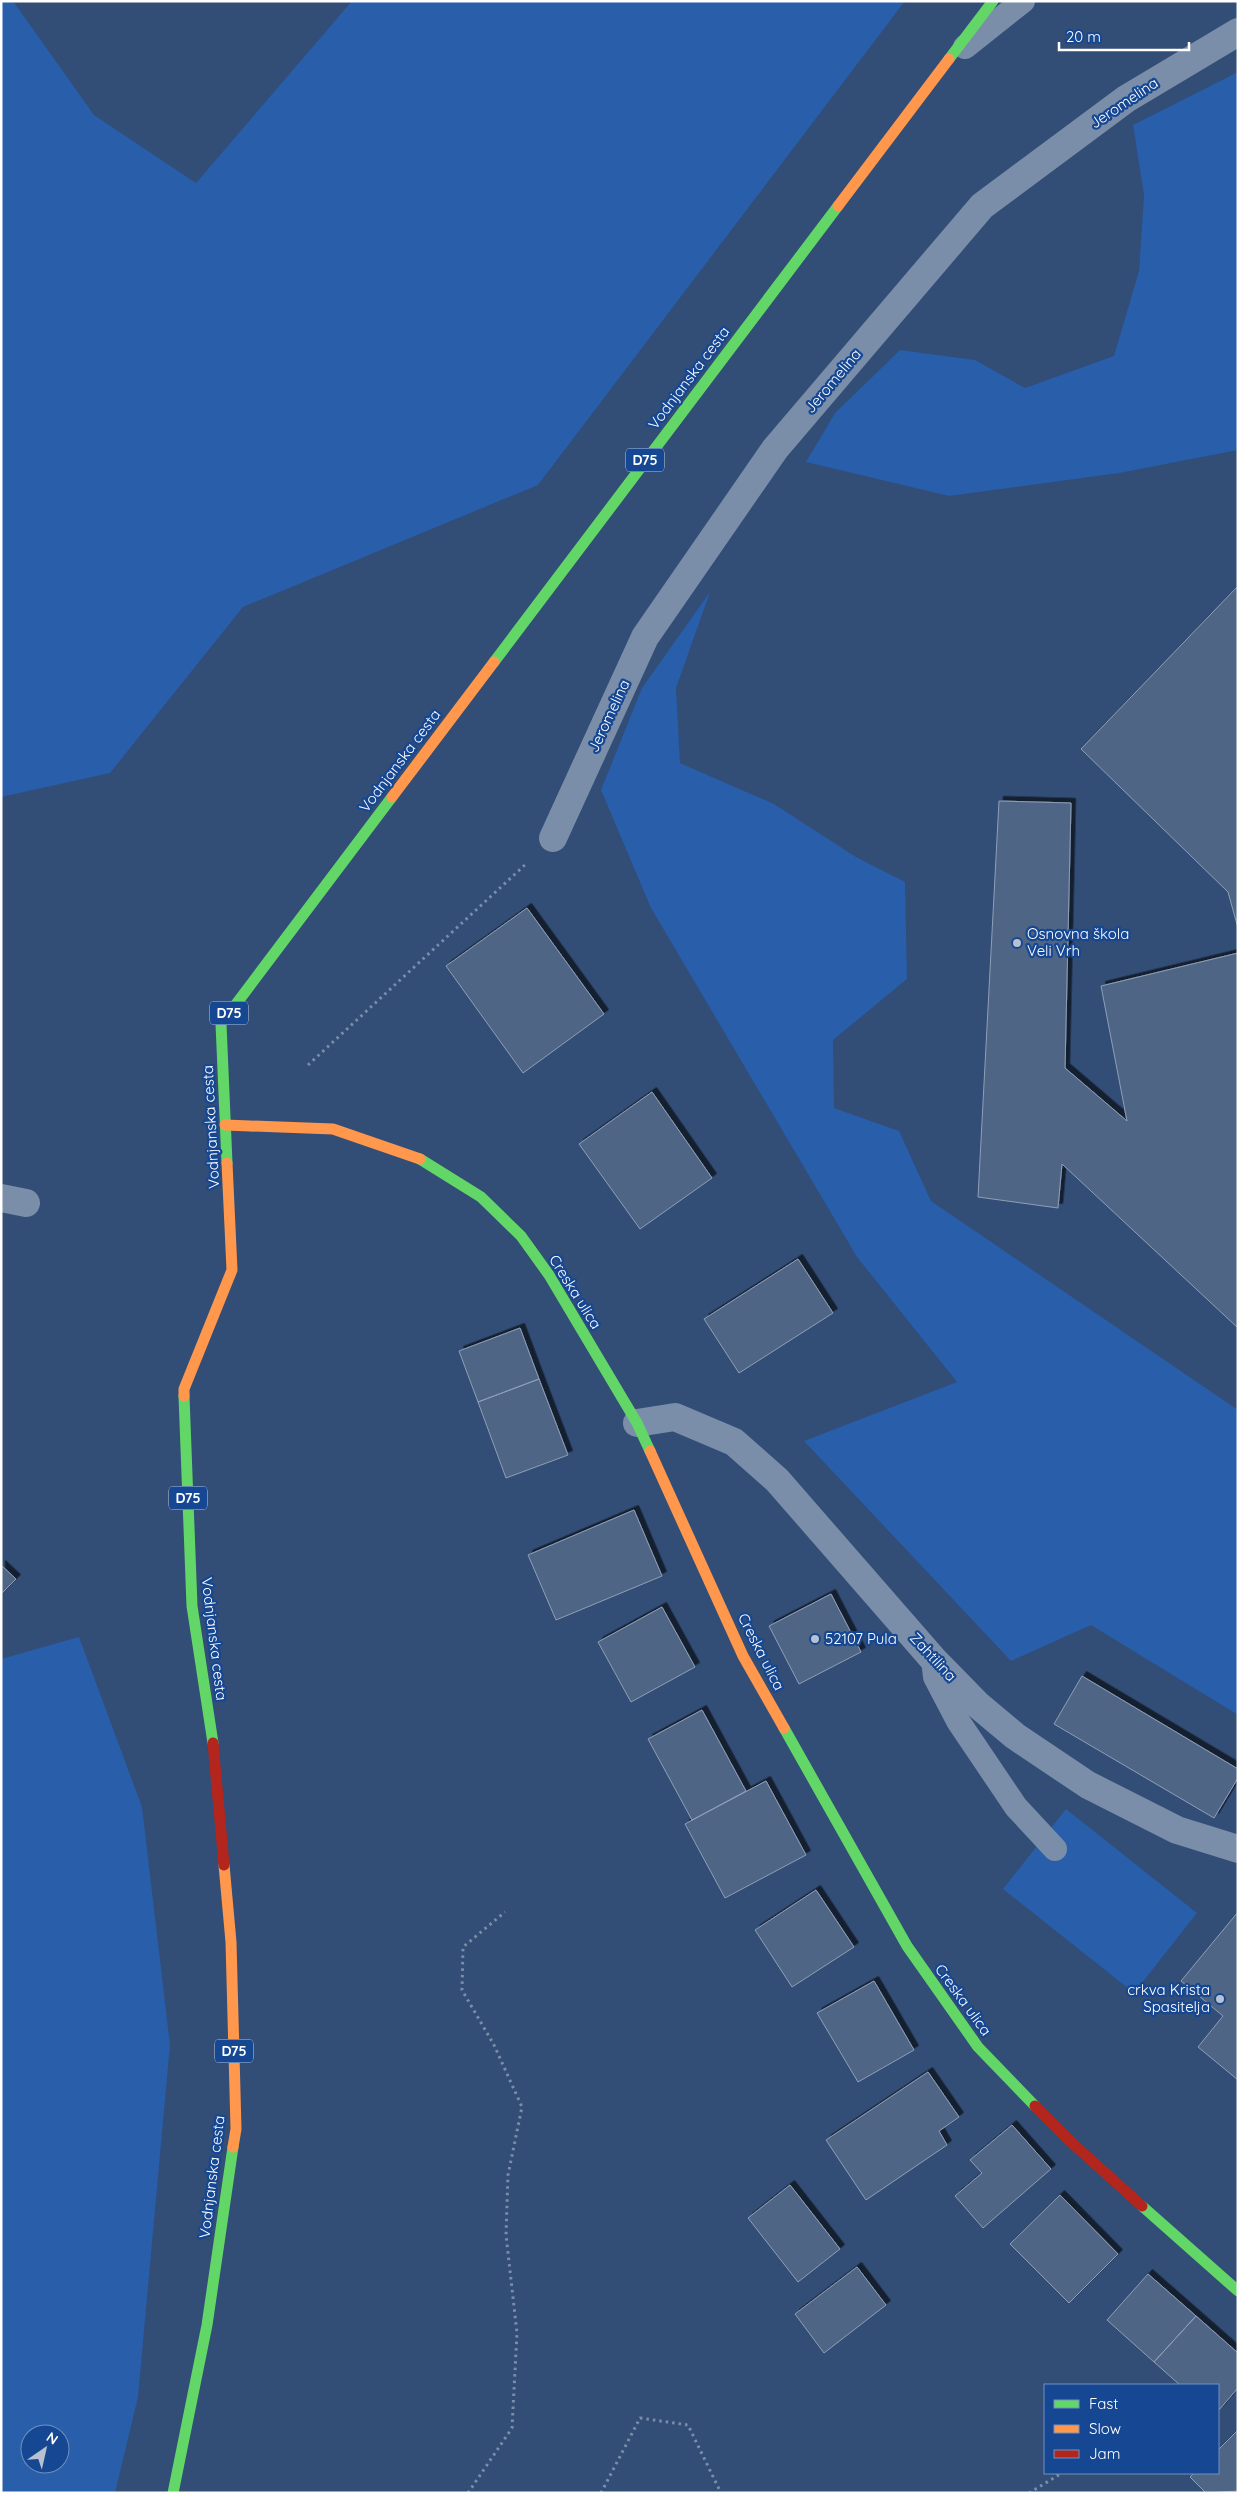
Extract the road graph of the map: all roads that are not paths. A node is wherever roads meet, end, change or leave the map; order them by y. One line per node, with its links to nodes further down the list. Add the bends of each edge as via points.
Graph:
1 (993, 1): 4 (main road, Vodnjanska cesta / D75)
2 (1023, 1): 4 (lane)
3 (1238, 32): 5 (street, Jeromelina, via 1126,99 982,206 775,450 645,637)
4 (952, 58): 6 (main road, Vodnjanska cesta / D75, via 221,1024)
5 (553, 838)
6 (225, 1125): 7 (main road, Creska ulica, via 333,1129 422,1160 481,1196 521,1236 549,1275); 12 (main road, Vodnjanska cesta / D75, via 232,1270 184,1389 192,1606 215,1756 231,1942 236,2129 207,2325)
7 (637, 1423): 8 (street, Zahtilina, via 676,1417 734,1442 777,1480); 11 (main road, Creska ulica, via 743,1656 906,1946 978,2046 1071,2142)
8 (933, 1659): 9 (lane, via 935,1677 958,1721 1016,1807); 10 (street, Zahtilina, via 978,1705 1015,1736 1088,1785 1177,1830)
9 (1055, 1848)
10 (1238, 1849)
11 (1238, 2291)
12 (173, 2493)

